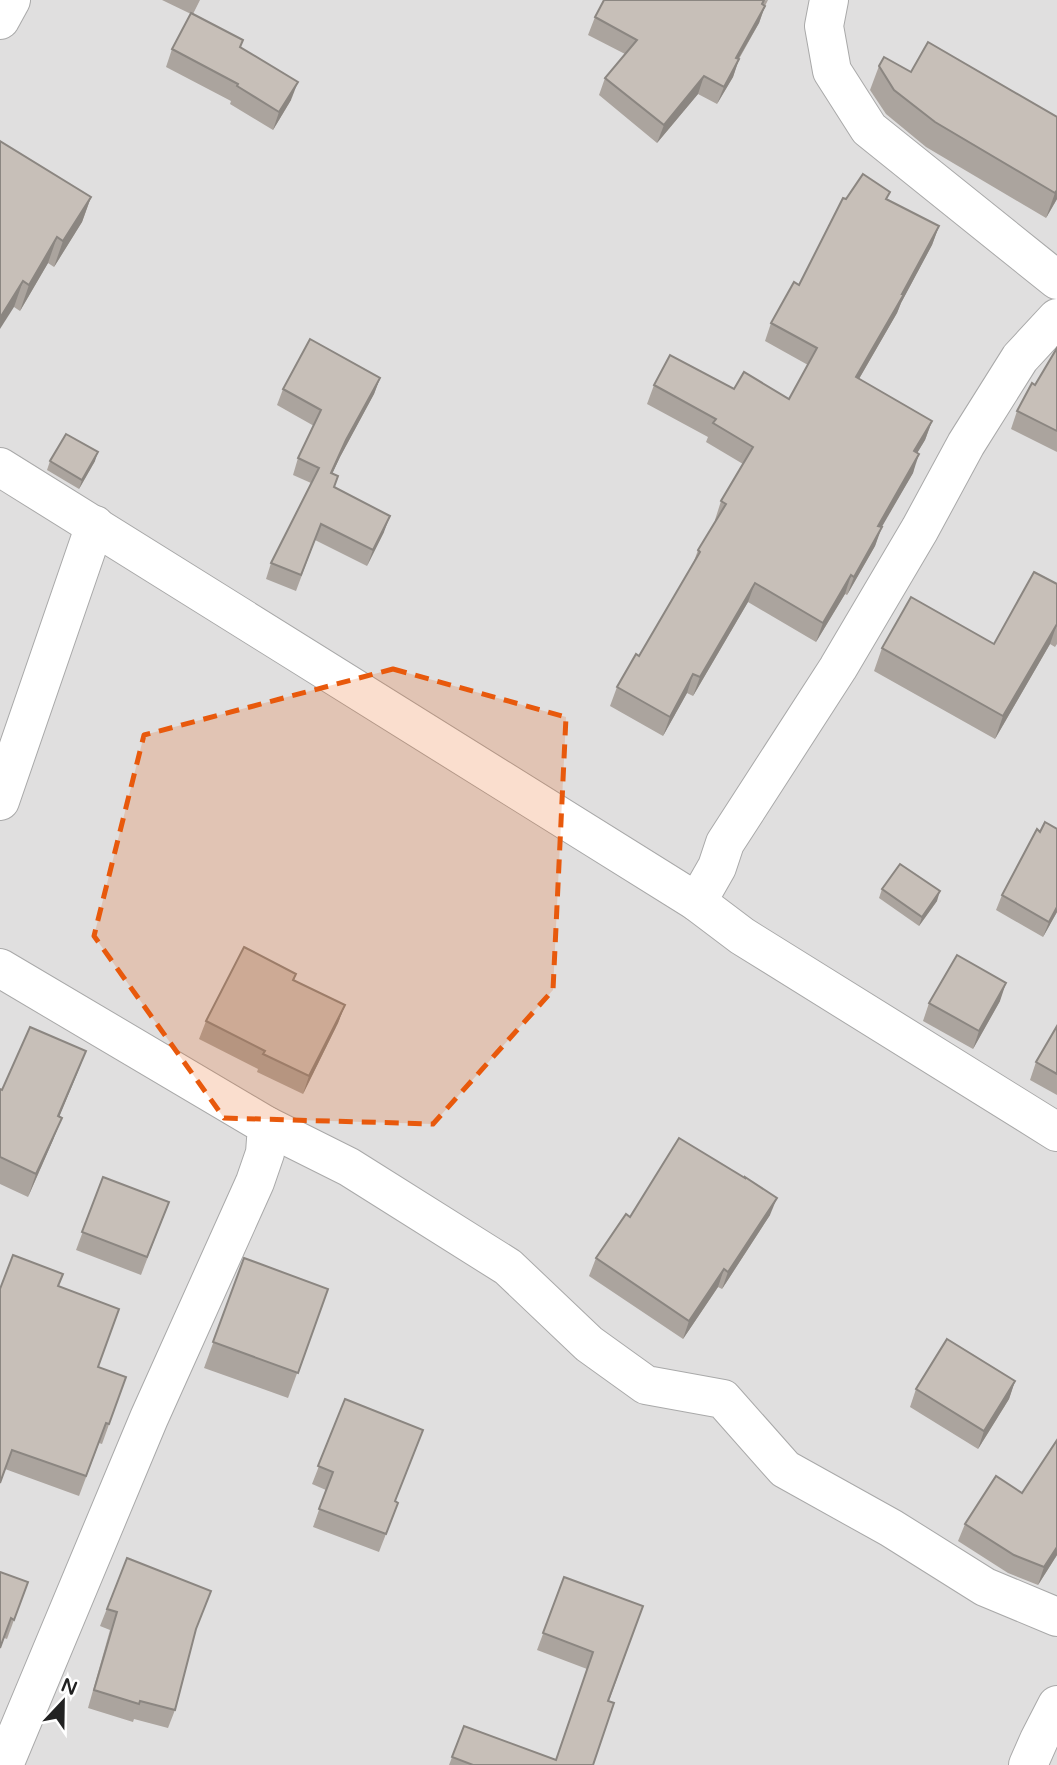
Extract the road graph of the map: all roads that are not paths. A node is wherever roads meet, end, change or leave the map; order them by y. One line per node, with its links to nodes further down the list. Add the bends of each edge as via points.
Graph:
1 (11, 0): 3 (street)
2 (829, 0): 4 (street, via 824,26 832,71 869,129)
3 (0, 20)
4 (1057, 280)
5 (1057, 318): 9 (street, via 1020,358 966,444 838,668 725,843 718,867)
6 (0, 467): 7 (street)
7 (95, 525): 8 (street); 9 (street)
8 (0, 801)
9 (697, 902): 12 (street, via 742,936)
10 (0, 968): 11 (street)
11 (267, 1126): 13 (street, via 349,1167 508,1267 589,1345 646,1385 723,1399 785,1469 985,1587); 15 (street, via 265,1153 255,1182 149,1418)
12 (1057, 1132)
13 (1057, 1617)
14 (1057, 1705): 16 (street)
15 (4, 1765)
16 (1028, 1765)

